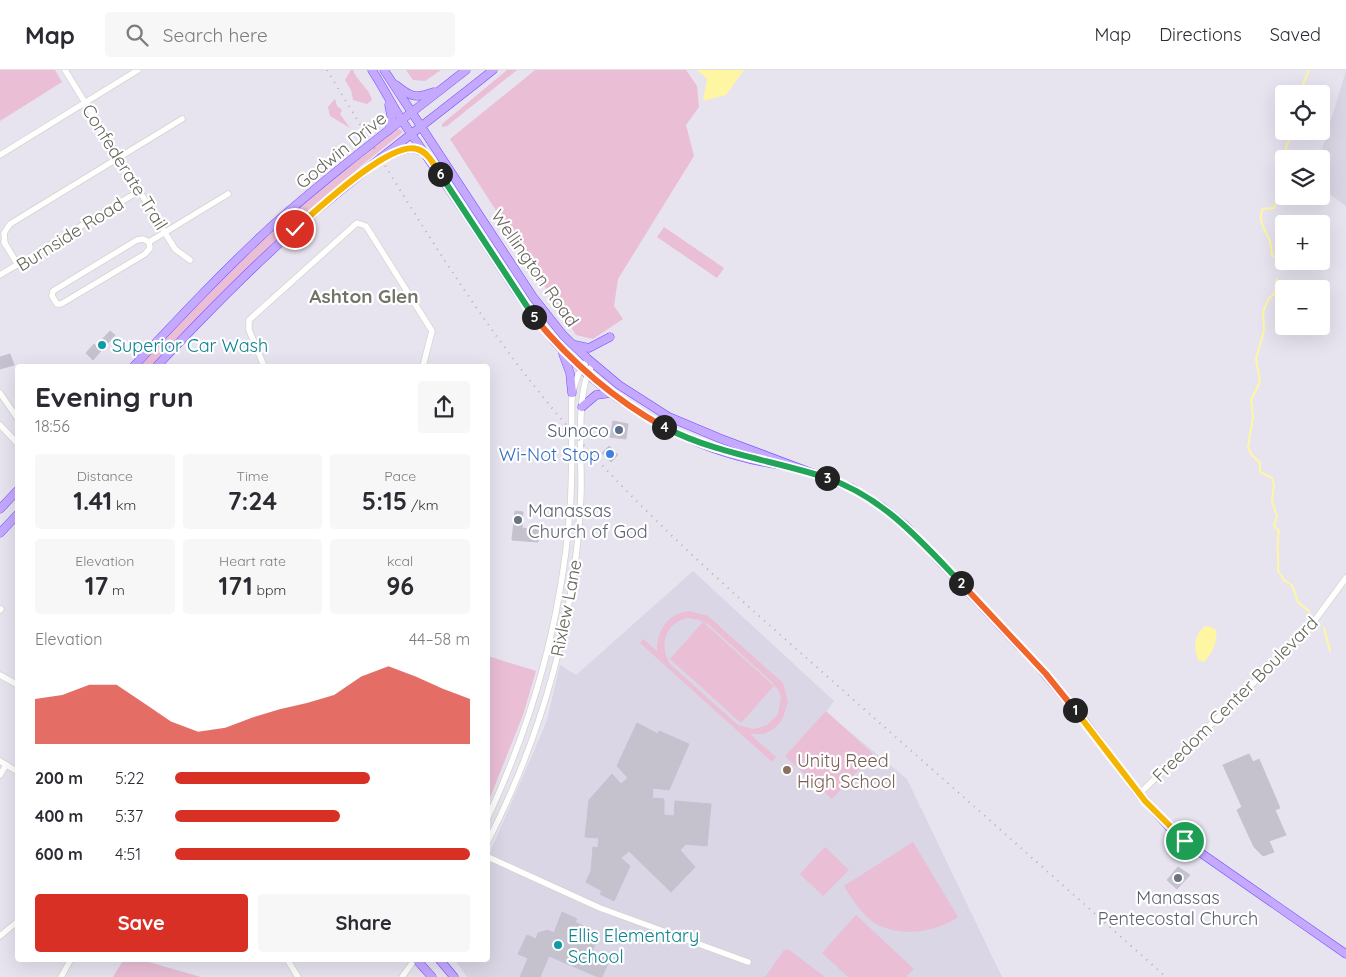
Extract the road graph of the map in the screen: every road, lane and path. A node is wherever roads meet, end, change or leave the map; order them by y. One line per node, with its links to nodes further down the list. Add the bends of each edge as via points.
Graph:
1 (65, 70): 10 (street, Confederate Trail)
2 (138, 70): 10 (street)
3 (372, 70): 8 (main road, Wellington Road)
4 (384, 70): 7 (main road, Wellington Road)
5 (466, 70): 9 (main road, Godwin Drive)
6 (493, 70): 14 (main road, Godwin Drive)
7 (392, 82): 9 (main road, via 415,97); 11 (main road, Wellington Road)
8 (384, 89): 13 (main road, Wellington Road); 15 (main road, via 392,112)
9 (441, 90): 11 (main road, Godwin Drive)
10 (85, 102): 17 (street); 18 (street, Confederate Trail)
11 (411, 113): 13 (main road, Godwin Drive); 14 (main road, Wellington Road)
12 (182, 119): 18 (street)
13 (402, 120): 15 (main road, Godwin Drive); 16 (main road, Wellington Road)
14 (420, 127): 16 (main road, Godwin Drive); 32 (main road, Wellington Road, via 533,297)
15 (388, 132): 34 (main road, Godwin Drive, via 273,226)
16 (412, 134): 19 (main road, Godwin Drive); 20 (main road, Wellington Road)
17 (0, 155)
18 (119, 157): 21 (street, Confederate Trail); 26 (street, via 10,224 4,233)
19 (381, 158): 20 (main road, via 411,148); 35 (main road, Godwin Drive, via 248,272)
20 (430, 159): 31 (main road, Wellington Road, via 526,306)
21 (139, 191): 23 (street, Confederate Trail); 28 (street, Burnside Road)
22 (228, 194): 23 (street)
23 (165, 232): 25 (street); 27 (street, Confederate Trail, via 175,248)
24 (0, 236): 26 (street)
25 (150, 242): 25 (street, via 145,254 61,304 57,304 52,296 53,291 137,240 143,238)
26 (5, 244): 28 (street)
27 (190, 260)
28 (18, 265): 29 (street, Burnside Road)
29 (0, 276)
30 (610, 337): 32 (main road, via 589,348)
31 (555, 342): 38 (main road, Wellington Road); 40 (main road, via 567,363)
32 (572, 344): 33 (main road, Wellington Road)
33 (590, 362): 38 (street, Rixlew Lane); 46 (main road, Wellington Road, via 669,417)
34 (136, 364)
35 (159, 364)
36 (263, 364): 37 (street, via 249,330 249,320 357,223 366,226 432,332)
37 (424, 364)
38 (584, 371): 40 (street, Rixlew Lane); 41 (main road, Wellington Road); 42 (street, Rixlew Lane)
39 (0, 393): 43 (street)
40 (572, 393): 61 (street, Rixlew Lane, via 570,510 560,596 529,714)
41 (611, 393): 42 (main road, via 593,396); 46 (main road, Wellington Road, via 651,419 700,443)
42 (582, 407): 62 (street, Rixlew Lane, via 580,514 564,628 537,726)
43 (15, 415)
44 (0, 425): 45 (street)
45 (15, 441)
46 (793, 467): 60 (main road, Wellington Road, via 867,496 905,525 1054,684)
47 (15, 491): 49 (main road)
48 (15, 493): 49 (main road)
49 (11, 497): 50 (main road)
50 (0, 509)
51 (15, 517): 52 (main road)
52 (0, 533)
53 (1346, 578): 60 (street, Freedom Center Boulevard, via 1307,631)
54 (0, 675): 55 (street)
55 (15, 683)
56 (0, 761): 57 (street)
57 (6, 765): 58 (street); 59 (street)
58 (15, 770)
59 (0, 775)
60 (1139, 794): 66 (main road, Wellington Road, via 1170,828 1198,851)
61 (490, 812)
62 (490, 837)
63 (490, 858): 72 (street, via 600,908)
64 (15, 924): 65 (street)
65 (0, 936)
66 (1346, 954)
67 (69, 962): 73 (street)
68 (289, 962): 74 (street)
69 (413, 962): 75 (street)
70 (418, 962): 76 (main road)
71 (442, 962): 77 (main road)
72 (748, 962)
73 (61, 977)
74 (298, 977)
75 (402, 977)
76 (432, 977)
77 (454, 977)

